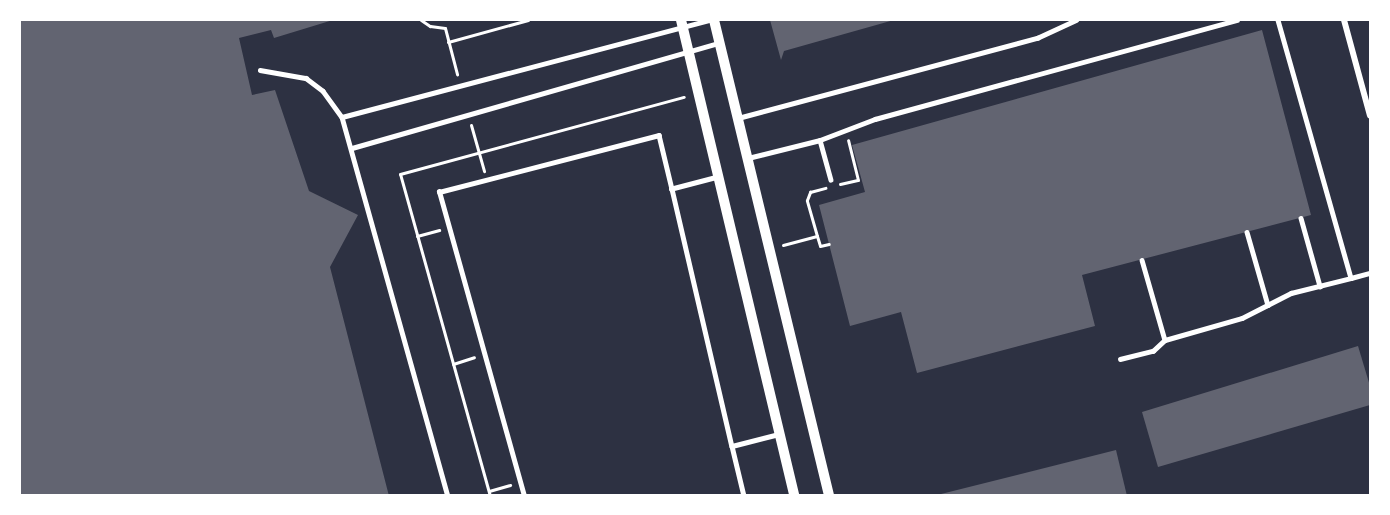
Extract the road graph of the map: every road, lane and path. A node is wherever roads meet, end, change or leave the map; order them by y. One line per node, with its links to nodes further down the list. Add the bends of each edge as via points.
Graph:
1 (421, 20): 11 (path, via 444,28)
2 (528, 20): 11 (path)
3 (708, 20): 10 (lane)
4 (714, 20): 12 (street)
5 (1077, 20): 9 (lane)
6 (1237, 20): 21 (lane, via 875,119)
7 (1278, 20): 39 (lane)
8 (1344, 20): 17 (street)
9 (1068, 21): 19 (lane, via 1037,38)
10 (682, 23): 13 (street); 18 (lane)
11 (448, 42): 15 (path)
12 (720, 43): 13 (lane); 19 (street)
13 (688, 52): 23 (lane); 26 (street)
14 (260, 70): 18 (lane, via 306,78 323,91)
15 (459, 79)
16 (689, 96): 24 (path)
17 (1370, 113)
18 (342, 117): 23 (lane)
19 (738, 118): 25 (street)
20 (470, 120): 24 (path)
21 (820, 140): 25 (lane); 28 (lane)
22 (849, 143): 34 (path, via 858,180 810,192 807,200)
23 (352, 148): 50 (lane)
24 (479, 153): 27 (path); 33 (path, via 400,174)
25 (748, 158): 54 (street)
26 (718, 177): 29 (lane); 46 (street)
27 (487, 180): 29 (lane, via 659,135); 51 (lane, via 439,192)
28 (831, 180)
29 (672, 189): 47 (lane)
30 (1301, 218): 40 (lane)
31 (440, 230): 33 (path)
32 (1247, 232): 41 (lane)
33 (417, 236): 45 (path)
34 (818, 236): 35 (path, via 820,246); 36 (path)
35 (829, 244)
36 (783, 245)
37 (1142, 260): 42 (lane)
38 (1371, 273): 39 (lane)
39 (1351, 278): 40 (lane)
40 (1320, 286): 41 (lane, via 1291,293)
41 (1268, 305): 42 (lane, via 1242,318)
42 (1165, 340): 44 (lane, via 1153,351)
43 (477, 356): 45 (path)
44 (1120, 359)
45 (453, 364): 49 (path)
46 (780, 434): 47 (lane); 53 (street)
47 (732, 446): 52 (lane)
48 (512, 485): 49 (path)
49 (490, 493)
50 (448, 495)
51 (524, 495)
52 (744, 495)
53 (794, 495)
54 (829, 495)

